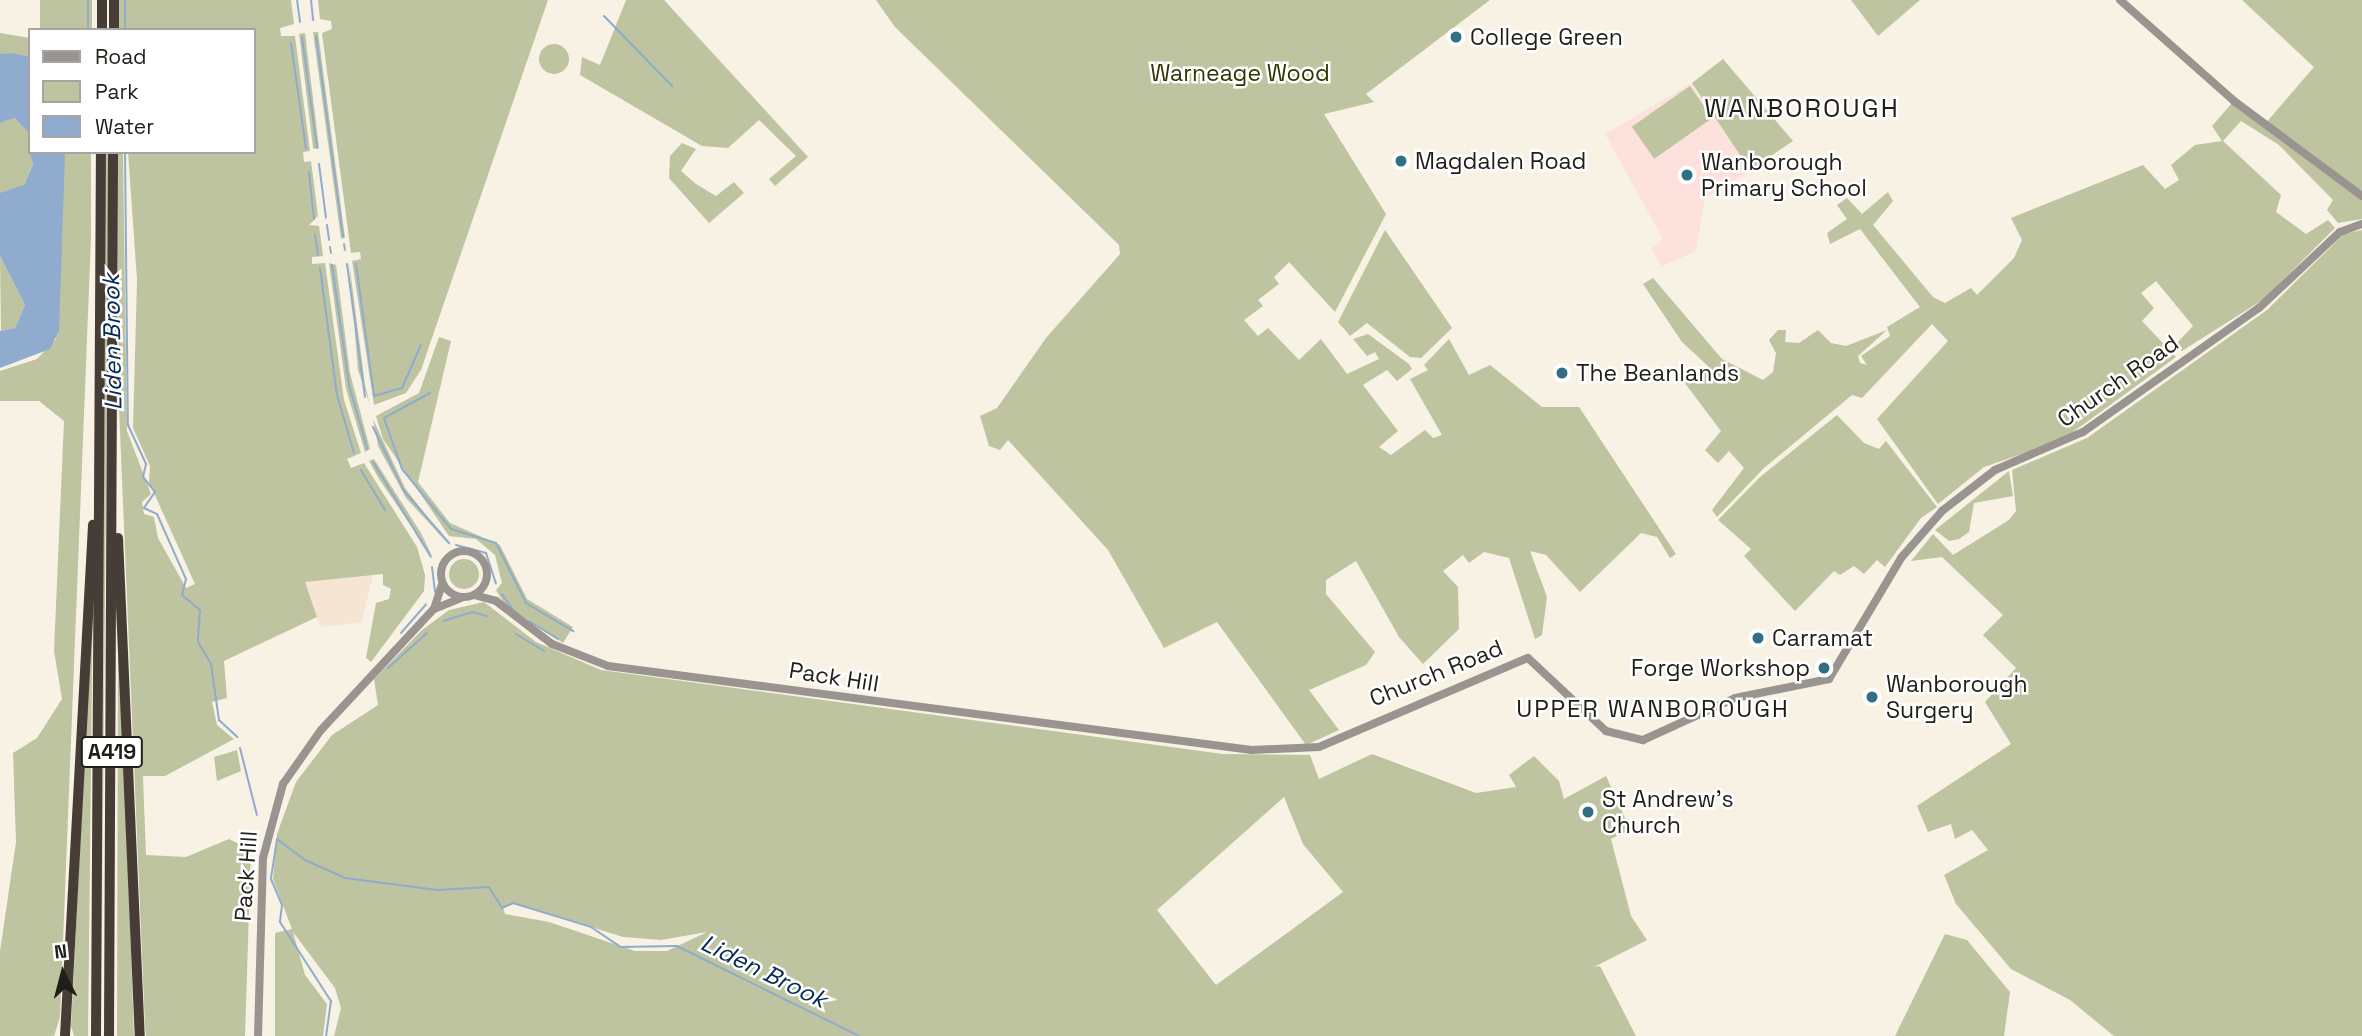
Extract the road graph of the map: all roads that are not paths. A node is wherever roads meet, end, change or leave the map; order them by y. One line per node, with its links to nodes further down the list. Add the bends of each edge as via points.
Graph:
1 (102, 0): 4 (highway)
2 (114, 0): 5 (highway)
3 (2120, 0): 8 (street, via 2234,101)
4 (102, 28)
5 (114, 28)
6 (102, 154): 11 (highway, A419)
7 (113, 154): 10 (highway, A419)
8 (2362, 195)
9 (2362, 224): 18 (street, Church Road, via 2340,232 2259,307 2083,432 1996,470 1942,511 1900,558 1829,679 1735,698 1646,739 1627,741 1606,732 1528,658 1312,748)
10 (112, 469): 21 (highway, A419); 22 (highway, A419)
11 (99, 470): 19 (highway, A419); 20 (highway, A419)
12 (487, 576): 13 (street, via 480,557 461,551 443,564); 14 (street); 16 (street)
13 (442, 584): 15 (street); 17 (street, Pack Hill)
14 (474, 595): 15 (street); 16 (street, Pack Hill)
15 (461, 597): 17 (street, Pack Hill)
16 (496, 601): 18 (street, Pack Hill, via 543,639 608,666)
17 (434, 609): 23 (street, Pack Hill, via 315,737 278,794 262,866)
18 (1185, 743)
19 (65, 1036)
20 (96, 1036)
21 (109, 1036)
22 (140, 1036)
23 (258, 1036)

